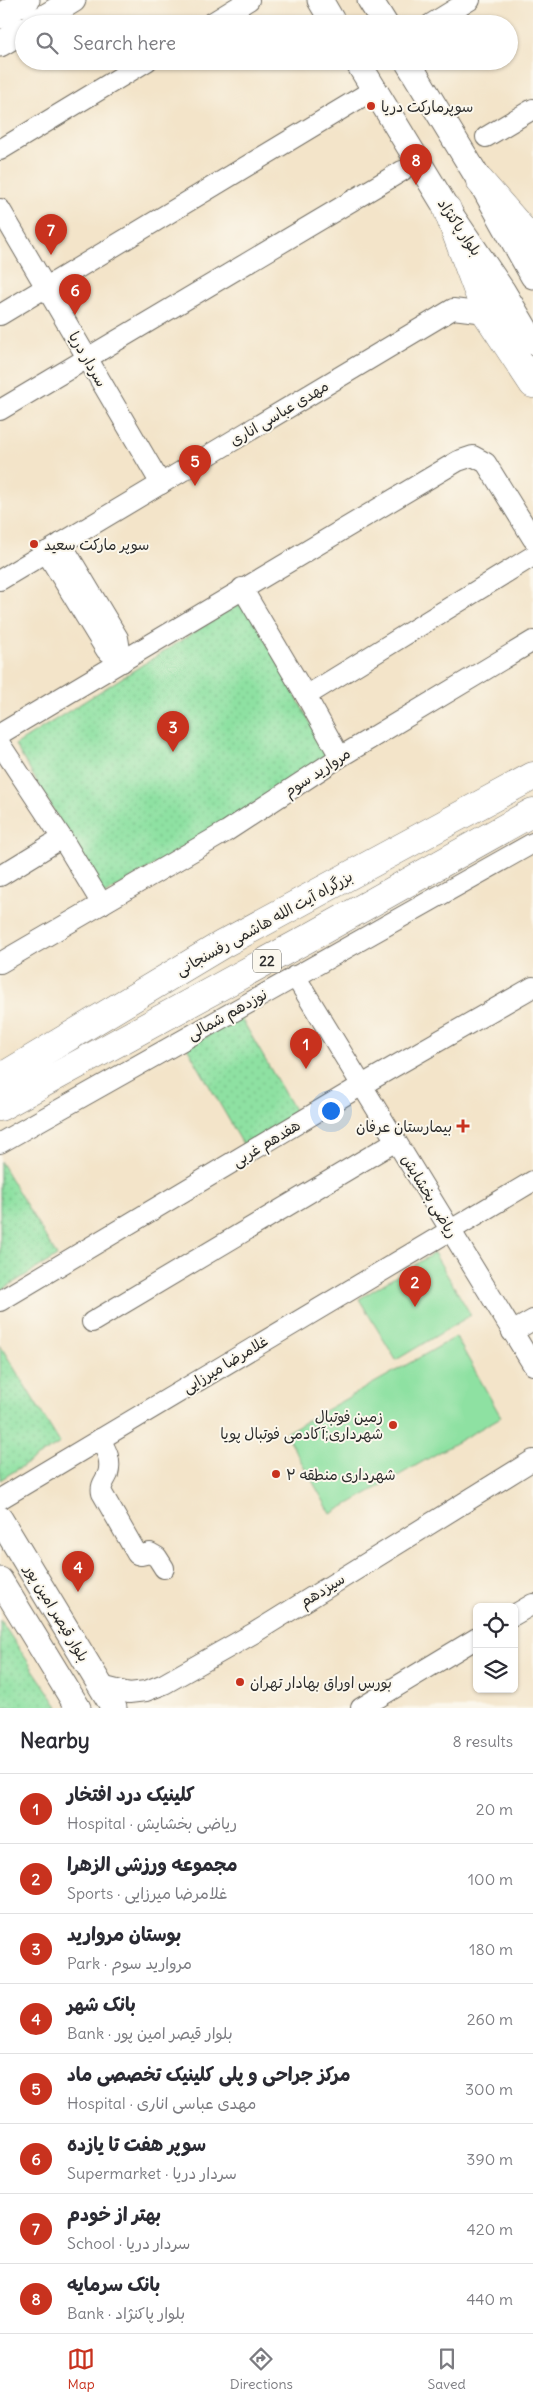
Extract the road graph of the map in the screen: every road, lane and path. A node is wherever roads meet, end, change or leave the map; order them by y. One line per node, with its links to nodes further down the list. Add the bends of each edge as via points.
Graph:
1 (27, 0): 12 (main road)
2 (73, 0): 7 (main road)
3 (249, 0): 8 (street)
4 (320, 0): 9 (main road)
5 (370, 0): 10 (main road)
6 (470, 0): 11 (street)
7 (49, 15)
8 (225, 15)
9 (329, 15)
10 (379, 15)
11 (446, 15)
12 (0, 16)
13 (15, 35): 14 (main road)
14 (0, 44)
15 (132, 70): 21 (street)
16 (362, 70): 25 (main road, بلوار پاکنژاد)
17 (412, 70): 23 (main road)
18 (363, 96): 28 (street)
19 (533, 109): 20 (street)
20 (486, 137)
21 (0, 150)
22 (402, 171): 32 (street)
23 (480, 181): 26 (highway); 27 (main road)
24 (0, 209): 28 (street, سردار دریا)
25 (446, 209): 29 (highway); 31 (main road, بلوار پاکنژاد, via 502,290)
26 (533, 242)
27 (532, 274)
28 (46, 287): 30 (street); 32 (street, سردار دریا)
29 (486, 313): 33 (highway); 35 (street, مهدی عباسی اناری, via 453,309)
30 (0, 315)
31 (533, 342)
32 (86, 357): 34 (street); 35 (street, سردار دریا)
33 (533, 384)
34 (0, 410)
35 (161, 484): 37 (street, مهدی عباسی اناری)
36 (533, 539): 40 (street, via 486,464 473,456 458,461)
37 (54, 548): 39 (street, مهدی عباسی اناری); 42 (street, via 118,638)
38 (533, 556): 43 (street)
39 (0, 580)
40 (242, 588): 42 (street); 43 (street)
41 (533, 641): 46 (street, مروارید سوم)
42 (122, 662): 44 (street)
43 (306, 696): 46 (street)
44 (0, 734)
45 (0, 744): 51 (street)
46 (340, 758): 54 (street, مروارید سوم, via 227,831)
47 (528, 777): 58 (highway, بزرگراه آیت الله هاشمی رفسنجانی / 22, via 224,944)
48 (533, 812): 50 (highway, 22)
49 (533, 816): 50 (highway)
50 (507, 826): 60 (highway, 22)
51 (62, 838): 53 (street); 54 (street)
52 (533, 843): 56 (street, نوزدهم شمالی)
53 (0, 876)
54 (102, 904): 55 (street, مروارید سوم)
55 (0, 963)
56 (296, 976): 59 (street, ریاضی بخشایش); 62 (street, نوزدهم شمالی)
57 (533, 987): 59 (street, هفدهم غربی)
58 (0, 1078)
59 (362, 1085): 61 (street, ریاضی بخشایش); 65 (street, هفدهم غربی)
60 (0, 1108)
61 (396, 1141): 64 (street, ریاضی بخشایش); 67 (street)
62 (0, 1143)
63 (533, 1181): 64 (street, غلامرضا میرزایی)
64 (451, 1230): 68 (street, ریاضی بخشایش); 70 (street, غلامرضا میرزایی)
65 (0, 1302)
66 (533, 1320): 68 (street)
67 (92, 1322)
68 (512, 1332): 69 (street, ریاضی بخشایش)
69 (533, 1365)
70 (100, 1439): 72 (street, غلامرضا میرزایی); 74 (street, via 109,1458 102,1493 136,1554 150,1553)
71 (533, 1460): 79 (street, سیزدهم, via 254,1633 164,1684 129,1693)
72 (0, 1499)
73 (0, 1519): 79 (main road, بلوار قیصر امین پور)
74 (164, 1568)
75 (0, 1580): 80 (main road, بلوار قیصر امین پور)
76 (533, 1604): 77 (street)
77 (518, 1613)
78 (473, 1640): 82 (street)
79 (101, 1686): 81 (main road, بلوار قیصر امین پور)
80 (78, 1708)
81 (114, 1708)
82 (361, 1708)

